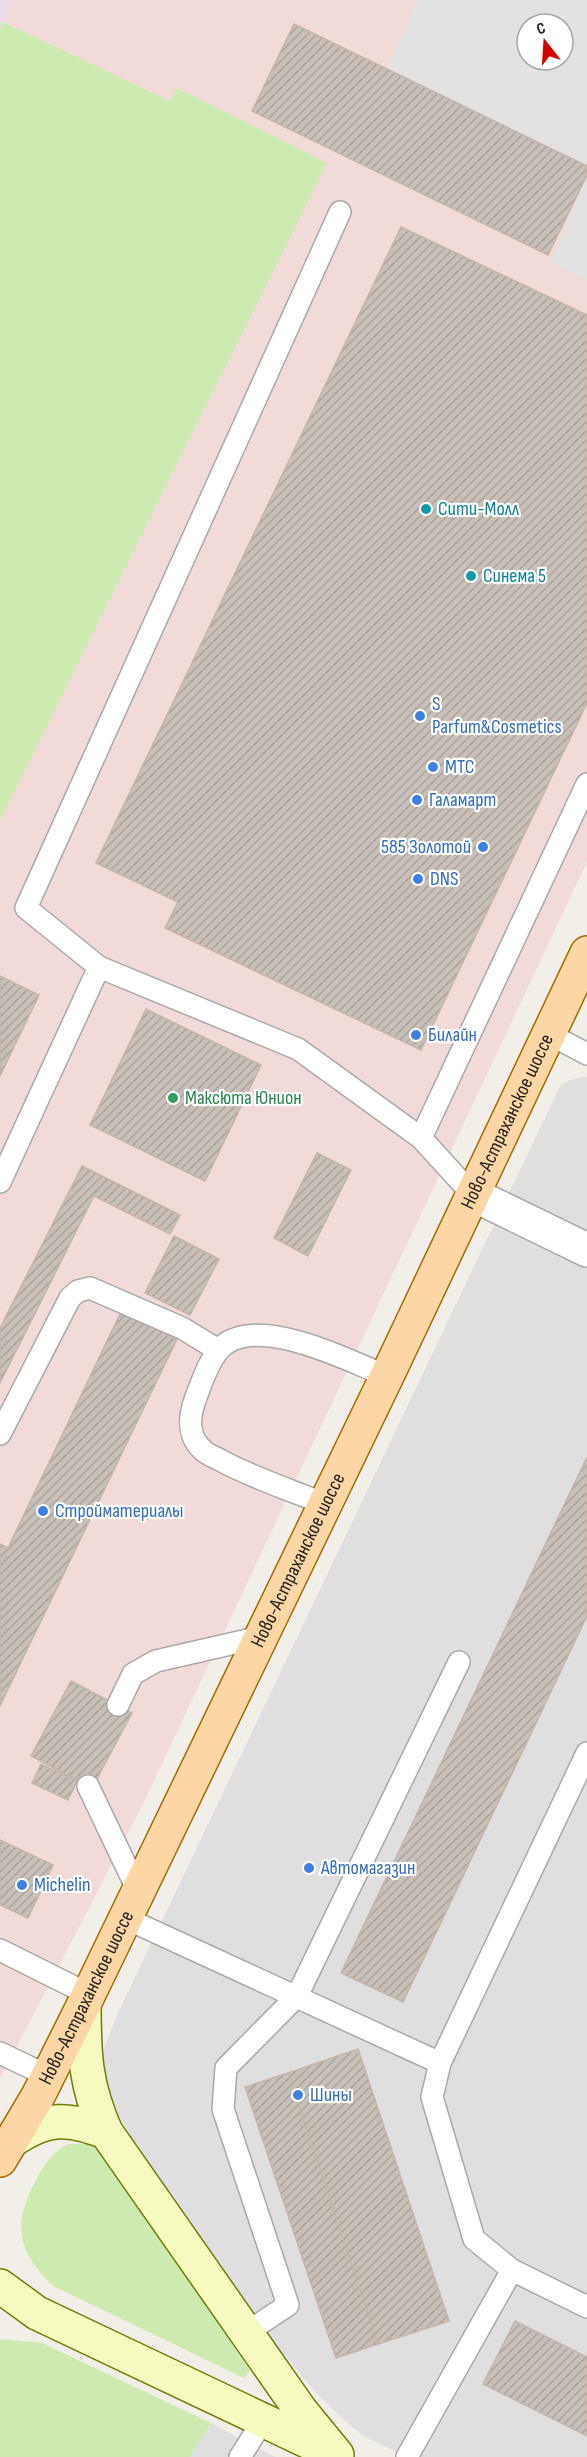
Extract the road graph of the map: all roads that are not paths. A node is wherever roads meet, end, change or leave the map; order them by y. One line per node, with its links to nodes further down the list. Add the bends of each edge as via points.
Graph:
1 (340, 212): 4 (lane, via 26,908)
2 (587, 784): 7 (lane)
3 (587, 953): 5 (main road, Ново-Астраханское шоссе)
4 (99, 967): 7 (lane, via 298,1049); 8 (lane)
5 (549, 1034): 6 (lane); 9 (main road, Ново-Астраханское шоссе)
6 (587, 1054)
7 (421, 1138): 9 (lane)
8 (0, 1182)
9 (472, 1194): 10 (street); 12 (main road, Ново-Астраханское шоссе)
10 (587, 1250)
11 (218, 1350): 12 (lane, via 246,1335 269,1335); 13 (lane, via 182,1328 100,1292 90,1288 78,1291 70,1298); 14 (lane, via 189,1417 192,1434 203,1451)
12 (387, 1376): 14 (main road, Ново-Астраханское шоссе)
13 (0, 1434)
14 (325, 1504): 15 (main road, Ново-Астраханское шоссе)
15 (261, 1637): 17 (lane, via 156,1661 133,1674); 20 (main road, Ново-Астраханское шоссе)
16 (459, 1662): 22 (lane)
17 (118, 1705)
18 (587, 1753): 25 (lane)
19 (88, 1786): 20 (lane)
20 (132, 1904): 22 (lane); 23 (main road, Ново-Астраханское шоссе)
21 (0, 1950): 23 (lane)
22 (297, 1996): 25 (lane); 34 (lane, via 226,2068 223,2109 288,2305)
23 (86, 1999): 26 (main road, Ново-Астраханское шоссе); 27 (main road, via 84,2044 89,2089)
24 (0, 2053): 26 (lane)
25 (440, 2063): 29 (lane, via 432,2097 474,2239)
26 (48, 2076): 28 (main road, Ново-Астраханское шоссе)
27 (106, 2132): 28 (main road, via 70,2121 54,2121 30,2129); 34 (main road)
28 (7, 2150)
29 (512, 2270): 31 (lane); 38 (lane)
30 (0, 2286): 32 (main road)
31 (587, 2307)
32 (37, 2313): 33 (main road); 35 (main road)
33 (0, 2318)
34 (246, 2332): 36 (main road)
35 (264, 2419): 36 (main road); 37 (lane)
36 (338, 2456)
37 (240, 2457)
38 (407, 2457)

